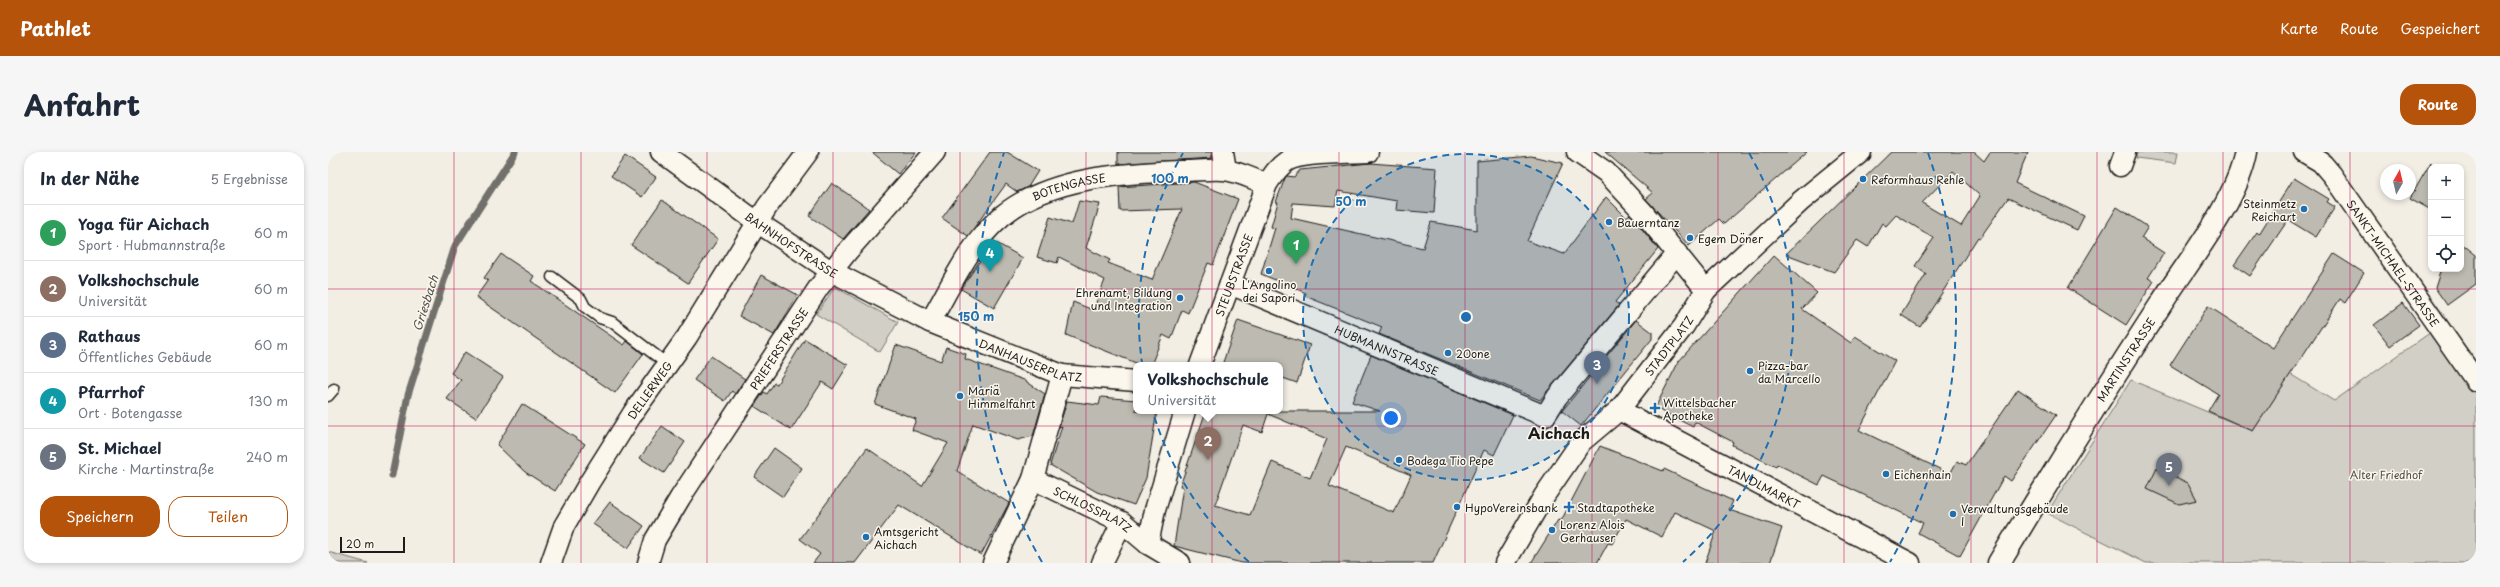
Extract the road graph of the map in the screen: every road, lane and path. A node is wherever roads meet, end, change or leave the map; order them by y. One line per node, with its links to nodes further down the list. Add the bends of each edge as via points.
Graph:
1 (661, 152): 12 (street, BAHNHOFSTRASSE)
2 (808, 152): 12 (street, DELLERWEG)
3 (935, 152): 14 (street, PRIEFERSTRASSE)
4 (1368, 152): 9 (street)
5 (1577, 152): 13 (street, via 1606,172)
6 (1860, 152): 17 (street, STADTPLATZ, via 1801,201)
7 (2246, 152): 36 (main road, MARTINSTRASSE, via 2243,166 2220,212 2076,436)
8 (2304, 152): 23 (street, SANKT-MICHAEL-STRASSE, via 2321,162 2332,175)
9 (1299, 154): 11 (street, STEUBSTRASSE, via 1276,170)
10 (1224, 161): 11 (street, BOTENGASSE); 18 (street, BOTENGASSE, via 1073,182 1023,203 1003,215 986,231 968,256)
11 (1267, 184): 16 (street, STEUBSTRASSE)
12 (757, 222): 14 (street, BAHNHOFSTRASSE); 20 (street, DELLERWEG)
13 (1677, 253): 16 (street, HUBMANNSTRASSE, via 1596,357 1545,416); 17 (street)
14 (831, 271): 18 (street, BAHNHOFSTRASSE); 30 (street, PRIEFERSTRASSE, via 680,498 655,540)
15 (552, 277): 20 (lane, via 581,299 585,307 600,318 612,322)
16 (1230, 284): 19 (street, STEUBSTRASSE)
17 (1706, 290): 24 (street, STADTPLATZ, via 1684,326)
18 (930, 322): 21 (street, DANHAUSERPLATZ)
19 (1201, 362)
20 (667, 364): 29 (street, DELLERWEG, via 589,483 564,526)
21 (1062, 375): 22 (street, DANHAUSERPLATZ); 26 (street)
22 (1133, 381)
23 (2476, 381)
24 (1618, 410): 34 (street, STADTPLATZ, via 1581,442 1544,496); 35 (street, TANDLMARKT)
25 (1184, 414): 28 (street)
26 (1033, 479): 27 (street, SCHLOSSPLATZ); 31 (street)
27 (1122, 522): 28 (street, SCHLOSSPLATZ); 32 (street)
28 (1148, 544): 33 (street, SCHLOSSPLATZ)
29 (551, 563)
30 (648, 563)
31 (993, 563)
32 (1102, 563)
33 (1180, 563)
34 (1505, 563)
35 (1910, 563)
36 (1999, 563)

